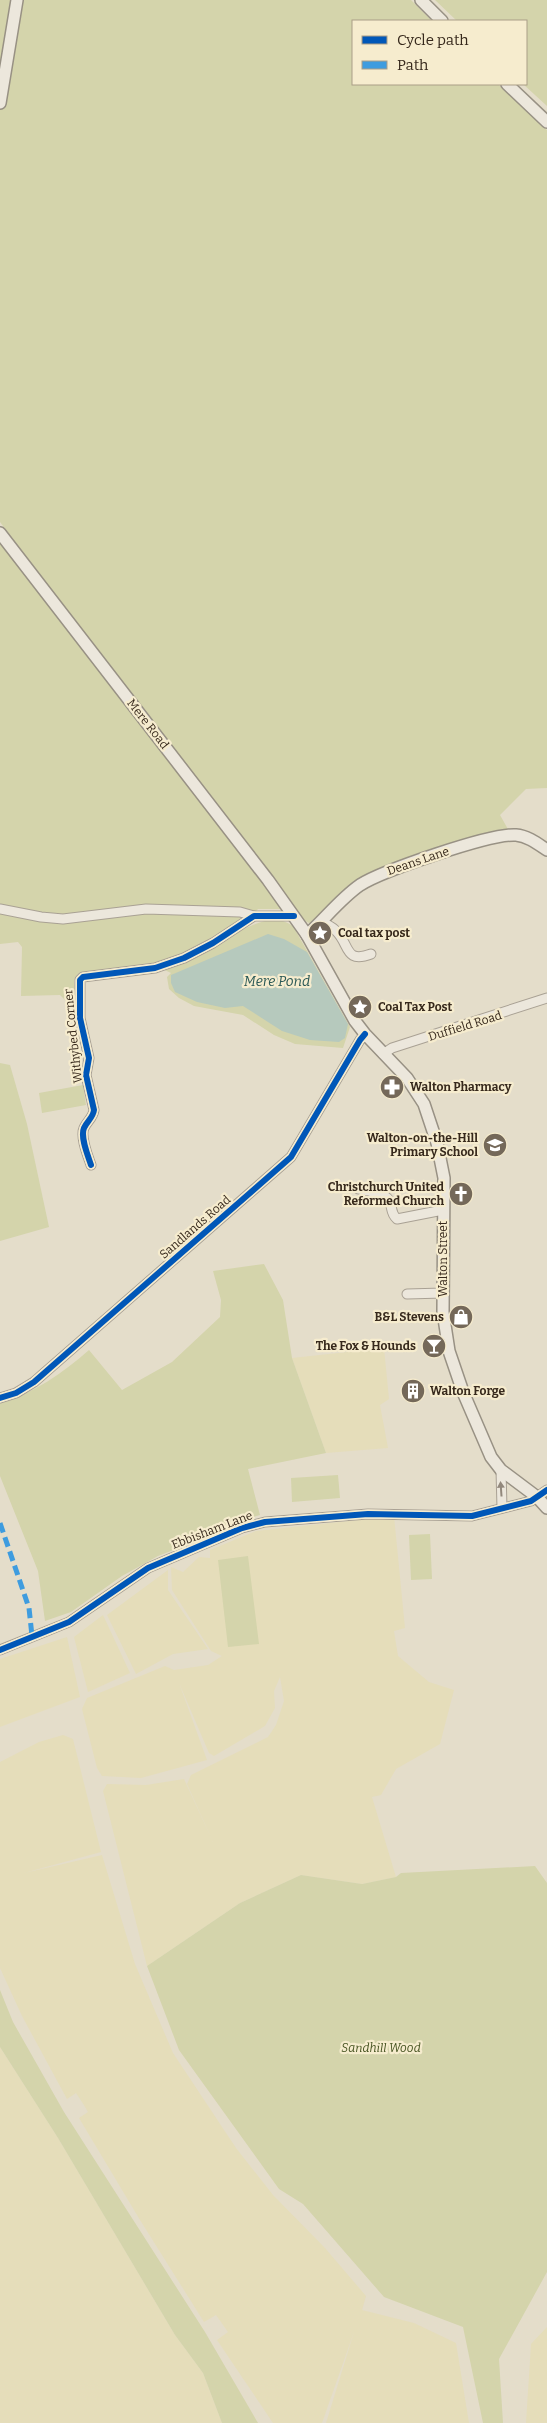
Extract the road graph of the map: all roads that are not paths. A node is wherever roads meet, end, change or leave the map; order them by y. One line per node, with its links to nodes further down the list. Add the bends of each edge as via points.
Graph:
1 (17, 0): 5 (main road)
2 (421, 0): 3 (main road)
3 (441, 20)
4 (508, 85): 6 (main road)
5 (0, 103)
6 (547, 122)
7 (0, 533): 11 (main road, Mere Road)
8 (547, 850): 12 (main road, Deans Lane, via 516,835 455,849 368,880 342,900)
9 (0, 909): 10 (street, via 63,919 146,909 240,912)
10 (254, 916): 11 (street); 18 (street, Withybed Corner, via 213,943 170,963 80,980 80,1018 89,1058 86,1074 94,1110 83,1134)
11 (294, 916): 13 (main road, Walton Street)
12 (323, 922): 13 (main road, Deans Lane); 14 (street, via 336,931 353,956 358,958)
13 (307, 935): 16 (main road, Walton Street)
14 (371, 954)
15 (547, 998): 17 (street, Duffield Road, via 392,1048)
16 (365, 1034): 17 (main road, Walton Street); 23 (street, Sandlands Road, via 291,1157 34,1382)
17 (383, 1054): 20 (main road, Walton Street, via 418,1091 431,1120 444,1178)
18 (91, 1165)
19 (358, 1189): 20 (street, via 383,1195 389,1200 392,1215 397,1219)
20 (443, 1210): 21 (main road, Walton Street)
21 (443, 1293): 22 (street); 24 (main road, Walton Street, via 449,1351 491,1457)
22 (407, 1294)
23 (0, 1398)
24 (501, 1470): 25 (main road, Walton Street); 26 (street, one-way to 24)
25 (542, 1493): 26 (street, Ebbisham Lane, via 531,1501); 27 (main road, Walton Street)
26 (502, 1508): 28 (street, Ebbisham Lane, via 472,1516 368,1514 266,1522 242,1528 148,1568 69,1622)
27 (547, 1508)
28 (2, 1649)

